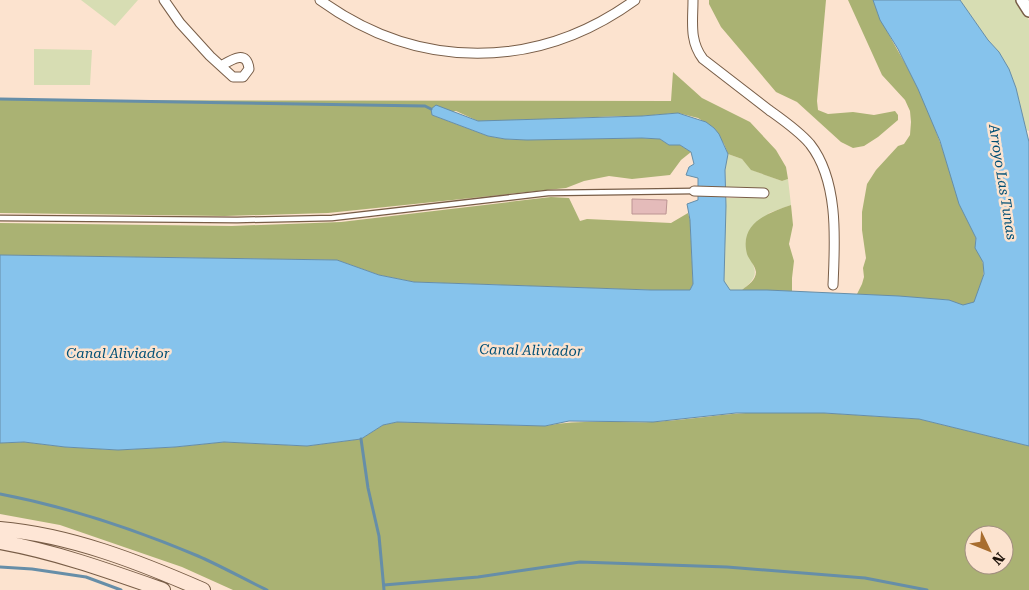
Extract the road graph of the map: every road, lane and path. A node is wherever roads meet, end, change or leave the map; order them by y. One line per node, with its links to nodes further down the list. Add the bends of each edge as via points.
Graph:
1 (164, 0): 7 (street, via 180,23)
2 (320, 0): 3 (street, via 349,19 393,39 430,49 464,53 524,50 546,44 600,22)
3 (635, 0)
4 (693, 0): 11 (street, via 693,40 703,59 790,125 810,144 820,162 830,190 835,231)
5 (1022, 0): 6 (street)
6 (1029, 11)
7 (221, 66)
8 (694, 192): 9 (street); 10 (lane, via 548,193 332,218)
9 (764, 193)
10 (0, 218)
11 (833, 284)
12 (0, 529): 15 (main road, via 44,534 126,560)
13 (0, 542): 14 (main road, via 90,564)
14 (163, 590)
15 (203, 590)

